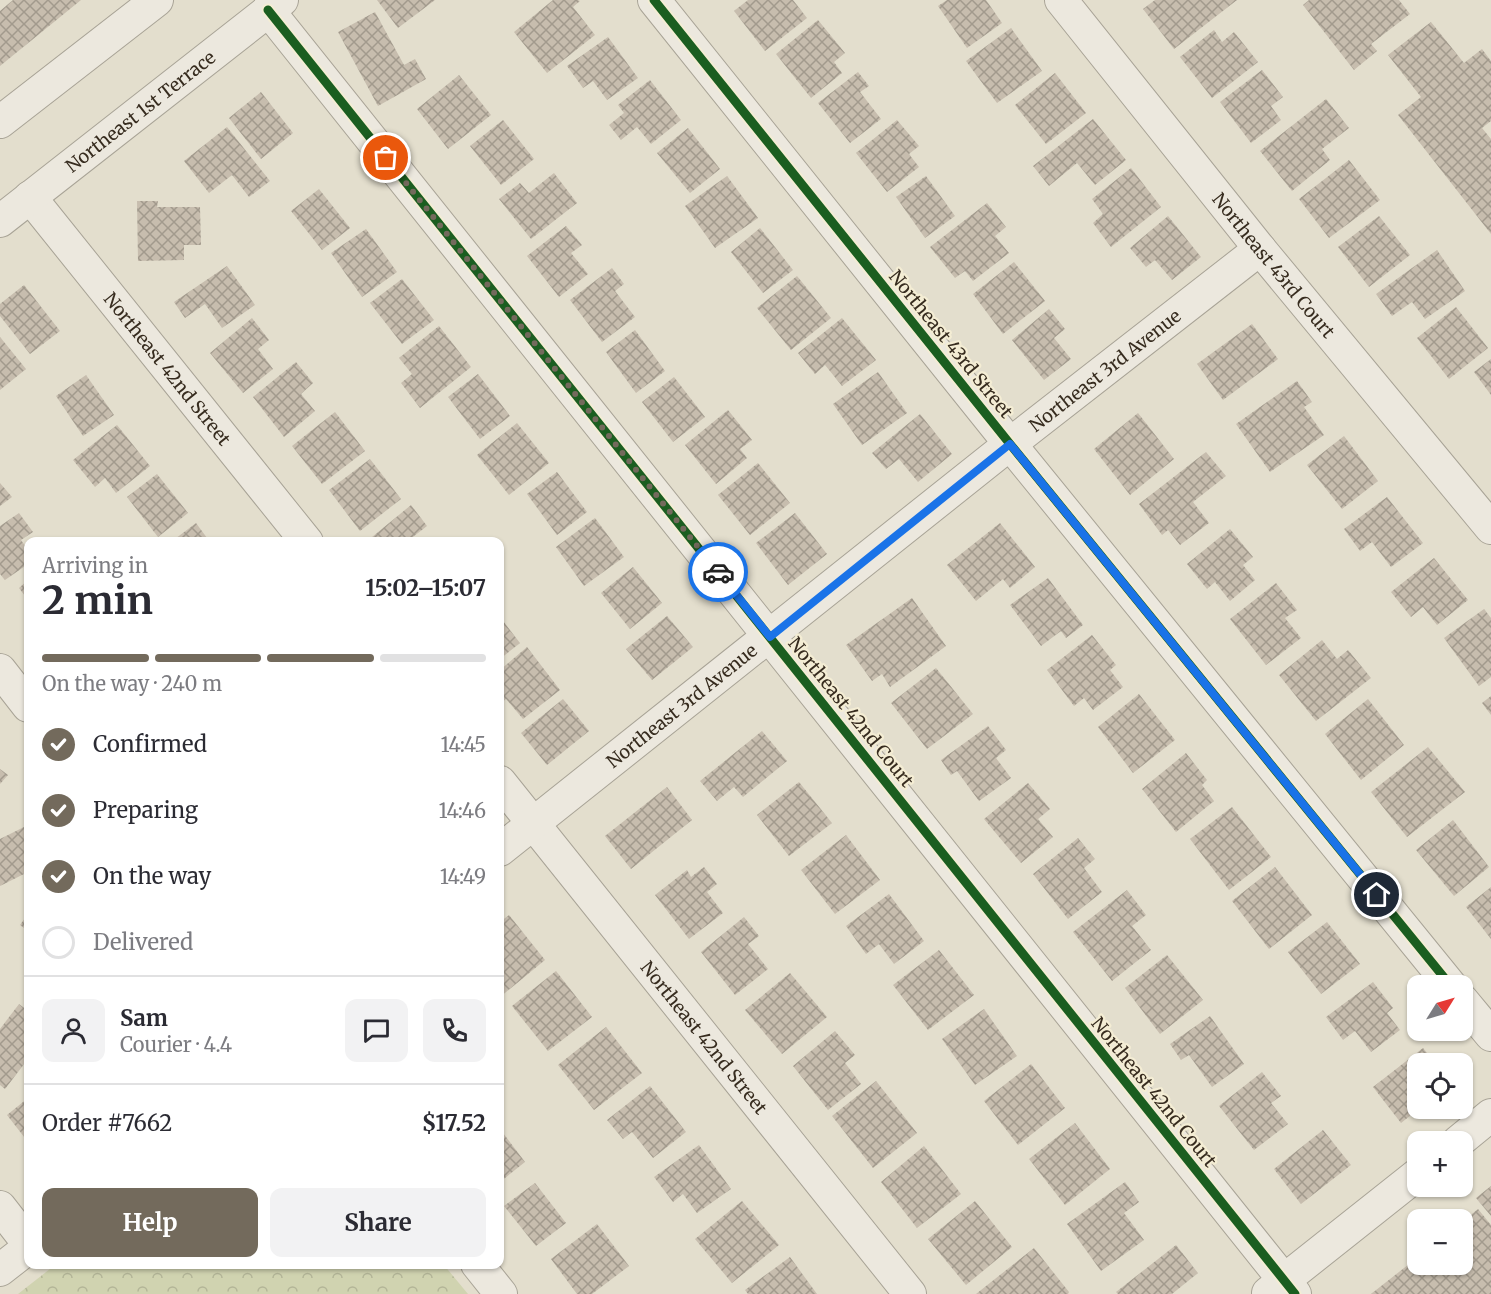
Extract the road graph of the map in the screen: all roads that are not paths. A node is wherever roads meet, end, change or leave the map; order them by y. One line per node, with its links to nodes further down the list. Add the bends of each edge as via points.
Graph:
1 (157, 0): 5 (street)
2 (654, 0): 9 (street, Northeast 43rd Street)
3 (1061, 0): 8 (street, Northeast 43rd Court)
4 (275, 5): 6 (street, Northeast 1st Terrace); 12 (street, Northeast 42nd Court)
5 (0, 122)
6 (30, 197): 7 (street, Northeast 1st Terrace); 11 (street, Northeast 42nd Street)
7 (0, 221)
8 (1260, 249): 9 (street, Northeast 3rd Avenue); 10 (street, Northeast 43rd Court)
9 (1010, 444): 12 (street, Northeast 3rd Avenue); 18 (street, Northeast 43rd Street)
10 (1491, 528)
11 (303, 537)
12 (770, 637): 16 (street, Northeast 3rd Avenue); 29 (street, Northeast 42nd Court)
13 (0, 670): 14 (street)
14 (24, 701)
15 (504, 787): 16 (street, Northeast 42nd Street)
16 (533, 824): 17 (street, Northeast 3rd Avenue); 31 (street, Northeast 42nd Street)
17 (504, 847)
18 (1441, 975)
19 (1473, 1013): 20 (street)
20 (1491, 1035)
21 (1491, 1115): 22 (street)
22 (1471, 1131)
23 (1407, 1183): 29 (street)
24 (0, 1207): 25 (street)
25 (24, 1237)
26 (24, 1251): 28 (street)
27 (481, 1269): 30 (street)
28 (0, 1270)
29 (1282, 1290)
30 (501, 1294)
31 (910, 1294)

